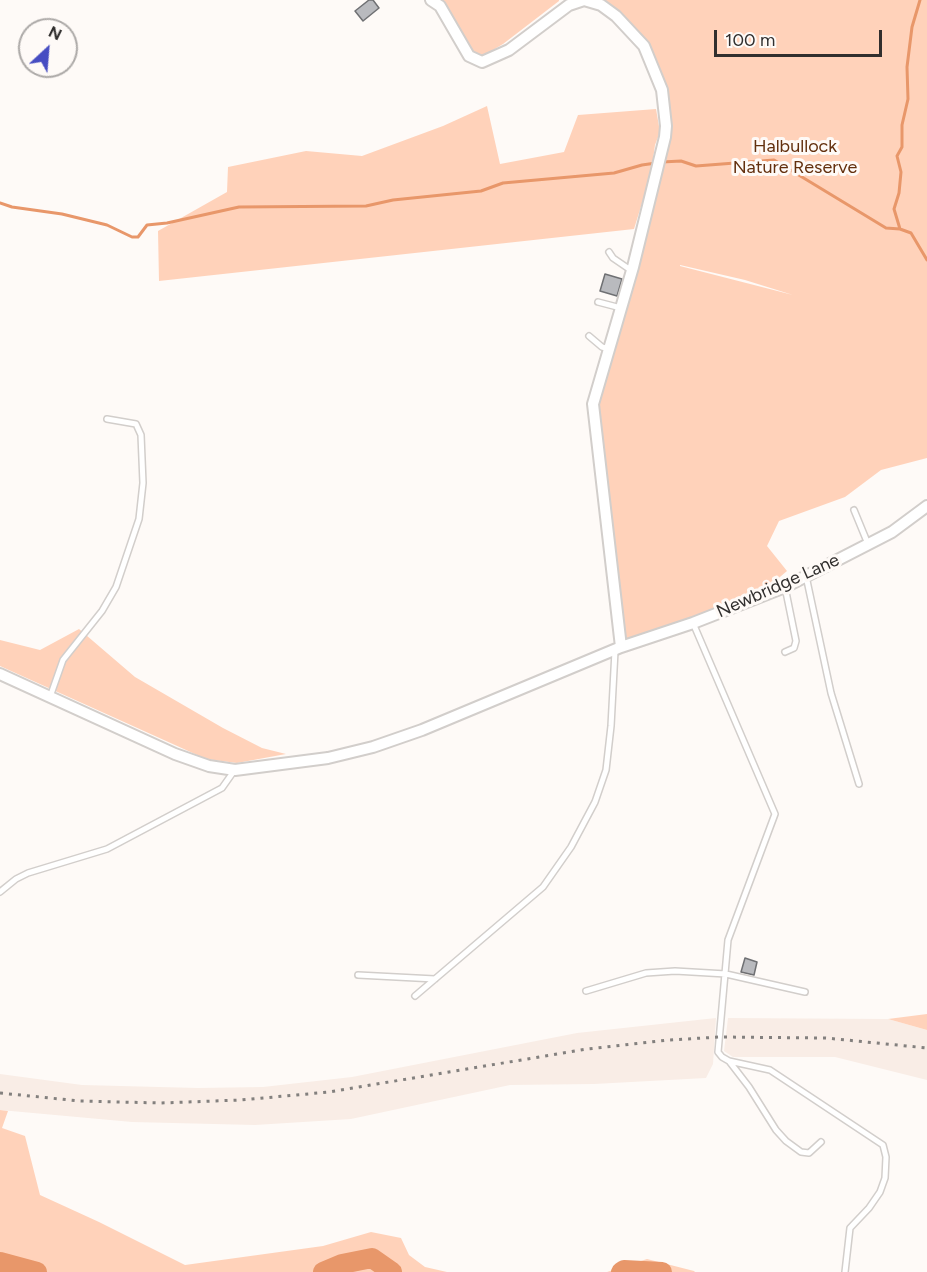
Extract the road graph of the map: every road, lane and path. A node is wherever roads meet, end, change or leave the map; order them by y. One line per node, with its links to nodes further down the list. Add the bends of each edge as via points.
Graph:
1 (432, 0): 3 (street, via 440,6 469,56 482,62 509,50 569,5 584,0 616,16 644,46 662,90 666,126)
2 (609, 252): 3 (lane)
3 (632, 271): 5 (street)
4 (598, 302): 5 (lane)
5 (621, 309): 7 (street)
6 (589, 336): 7 (lane)
7 (609, 349): 15 (street, via 593,404)
8 (107, 419): 18 (lane, via 135,424 141,435 143,483 139,519 116,587 63,660)
9 (927, 506): 11 (street, Newbridge Lane)
10 (854, 510): 11 (lane)
11 (868, 544): 12 (street, Newbridge Lane)
12 (806, 576): 13 (street, Newbridge Lane); 20 (lane, via 831,693)
13 (785, 587): 14 (street, Newbridge Lane); 16 (lane, via 796,641 794,648)
14 (693, 623): 15 (street, Newbridge Lane); 22 (lane, via 775,814 728,940)
15 (618, 648): 19 (street, Newbridge Lane, via 476,709 373,747 328,758); 24 (lane, via 606,770 595,802 566,855 543,887)
16 (785, 652)
17 (0, 674): 18 (street, Newbridge Lane)
18 (50, 697): 19 (street, Newbridge Lane, via 175,754)
19 (235, 770): 21 (lane, via 222,788 107,849 28,873)
20 (859, 784)
21 (0, 892)
22 (726, 974): 25 (lane, via 646,973); 26 (lane); 28 (lane, via 718,1052)
23 (358, 975): 24 (lane)
24 (435, 979): 27 (lane)
25 (586, 991)
26 (805, 992)
27 (415, 996)
28 (729, 1061): 29 (lane, via 786,1141 809,1153); 30 (lane, via 770,1070 883,1145 885,1178 869,1208 850,1228)
29 (821, 1142)
30 (845, 1272)

